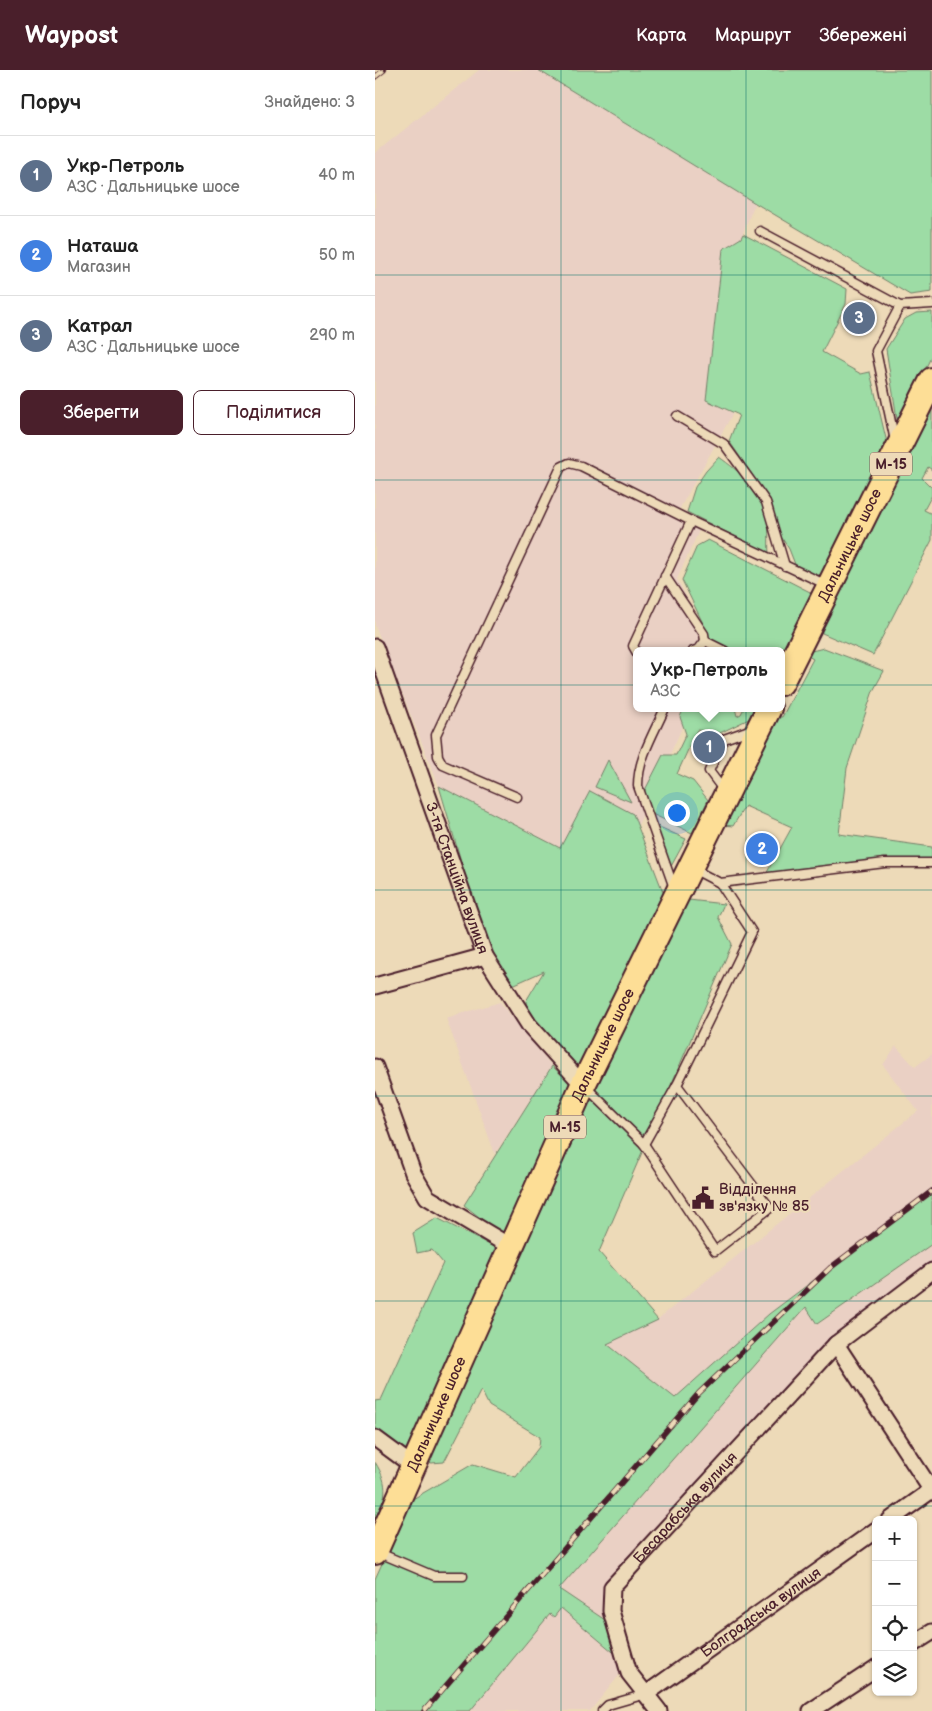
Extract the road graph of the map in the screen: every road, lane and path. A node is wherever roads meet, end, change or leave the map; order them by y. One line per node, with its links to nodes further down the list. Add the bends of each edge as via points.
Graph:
1 (760, 231): 3 (lane)
2 (932, 304): 3 (lane)
3 (899, 306): 6 (lane, via 876,351)
4 (932, 380): 6 (main road, Дальницьке шосе / М-15)
5 (677, 416): 8 (lane, via 724,444 766,502)
6 (897, 450): 10 (main road, Дальницьке шосе / М-15)
7 (691, 521): 8 (lane); 9 (lane); 19 (lane, via 581,466 569,463 561,467 436,735 438,756 443,765)
8 (785, 566): 10 (lane)
9 (665, 576): 11 (lane, via 704,634); 13 (lane)
10 (830, 586): 16 (main road, Дальницьке шосе / М-15)
11 (705, 642): 14 (lane); 15 (lane)
12 (375, 647): 24 (street, 3-тя Станційна вулиця)
13 (634, 647)
14 (701, 647)
15 (716, 647)
16 (785, 674)
17 (663, 712): 23 (lane, via 642,759 638,786)
18 (764, 717): 21 (main road, Дальницьке шосе / М-15)
19 (517, 796)
20 (932, 863): 22 (lane, via 885,863)
21 (690, 868): 22 (lane); 23 (main road, Дальницьке шосе / М-15)
22 (720, 883): 28 (lane, via 752,932)
23 (677, 894): 27 (main road, Дальницьке шосе / М-15)
24 (485, 956): 25 (street); 27 (street, 3-тя Станційна вулиця, via 529,1025)
25 (375, 986)
26 (375, 1067): 30 (street, via 413,1173 427,1197)
27 (583, 1085): 29 (lane); 30 (main road, Дальницьке шосе / М-15)
28 (677, 1085): 29 (lane); 29 (lane, via 770,1208 715,1251)
29 (644, 1144)
30 (511, 1247): 34 (main road, Дальницьке шосе / М-15)
31 (932, 1272): 32 (street, Бесарабська вулиця)
32 (836, 1344): 35 (street); 43 (street, Бесарабська вулиця, via 612,1587 611,1611 629,1673)
33 (375, 1438): 34 (street)
34 (413, 1466): 38 (main road, Дальницьке шосе / М-15)
35 (932, 1490): 36 (street)
36 (896, 1516)
37 (872, 1533): 43 (street, Болградська вулиця)
38 (375, 1551): 39 (lane, via 434,1576)
39 (463, 1576)
40 (932, 1632): 41 (street)
41 (917, 1641)
42 (872, 1671): 46 (street)
43 (646, 1694): 44 (lane, via 608,1705); 45 (street, Бесарабська вулиця)
44 (602, 1711)
45 (659, 1711)
46 (811, 1711)

